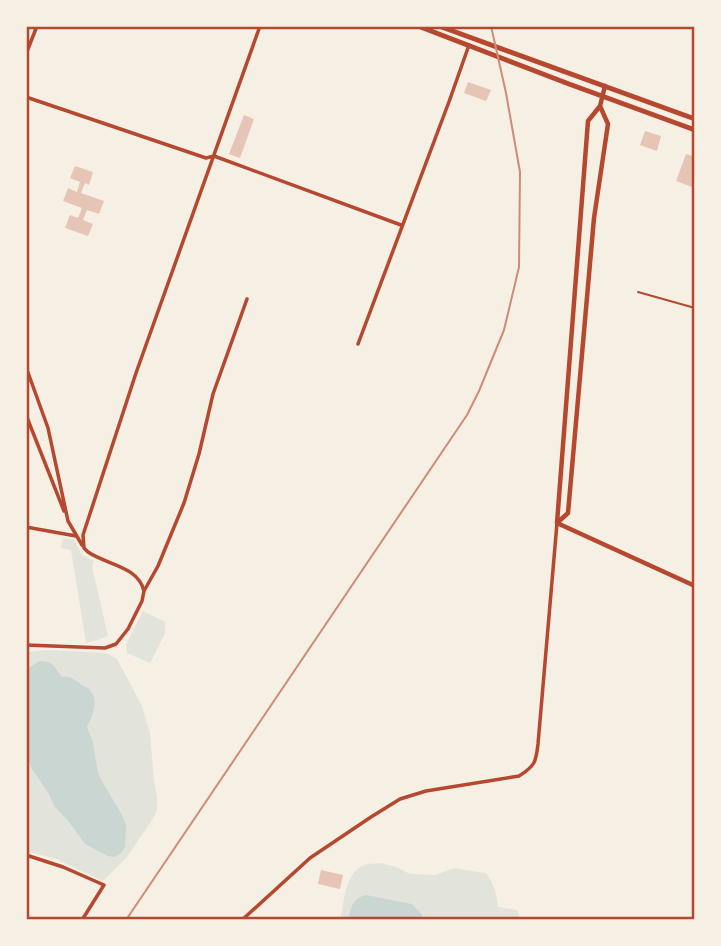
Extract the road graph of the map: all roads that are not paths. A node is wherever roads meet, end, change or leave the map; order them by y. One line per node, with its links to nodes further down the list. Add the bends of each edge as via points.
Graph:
1 (37, 26): 6 (street)
2 (260, 26): 13 (street)
3 (418, 26): 5 (highway)
4 (439, 26): 7 (highway)
5 (469, 45): 8 (highway); 14 (street)
6 (26, 54)
7 (606, 86): 8 (street); 11 (highway)
8 (603, 96): 10 (street); 12 (highway)
9 (26, 97): 13 (street, via 206,158)
10 (600, 106): 22 (street, via 588,121); 22 (street, via 608,124 594,218 568,513)
11 (695, 119)
12 (695, 130)
13 (214, 156): 14 (street); 25 (street, via 136,373 83,535)
14 (401, 225): 18 (street)
15 (638, 292): 17 (lane)
16 (247, 299): 27 (street, via 184,503)
17 (695, 309)
18 (358, 344)
19 (26, 367): 21 (street, via 48,428)
20 (26, 415): 21 (street)
21 (68, 521): 24 (street)
22 (557, 523): 26 (street); 31 (street, via 538,744 532,768 519,776 426,790 400,799 310,858)
23 (26, 527): 24 (street)
24 (76, 537): 25 (street)
25 (84, 548): 27 (street, via 136,575)
26 (695, 586)
27 (144, 591): 28 (street, via 128,629 113,647)
28 (26, 645)
29 (26, 855): 30 (street, via 104,885)
30 (82, 920)
31 (242, 920)

